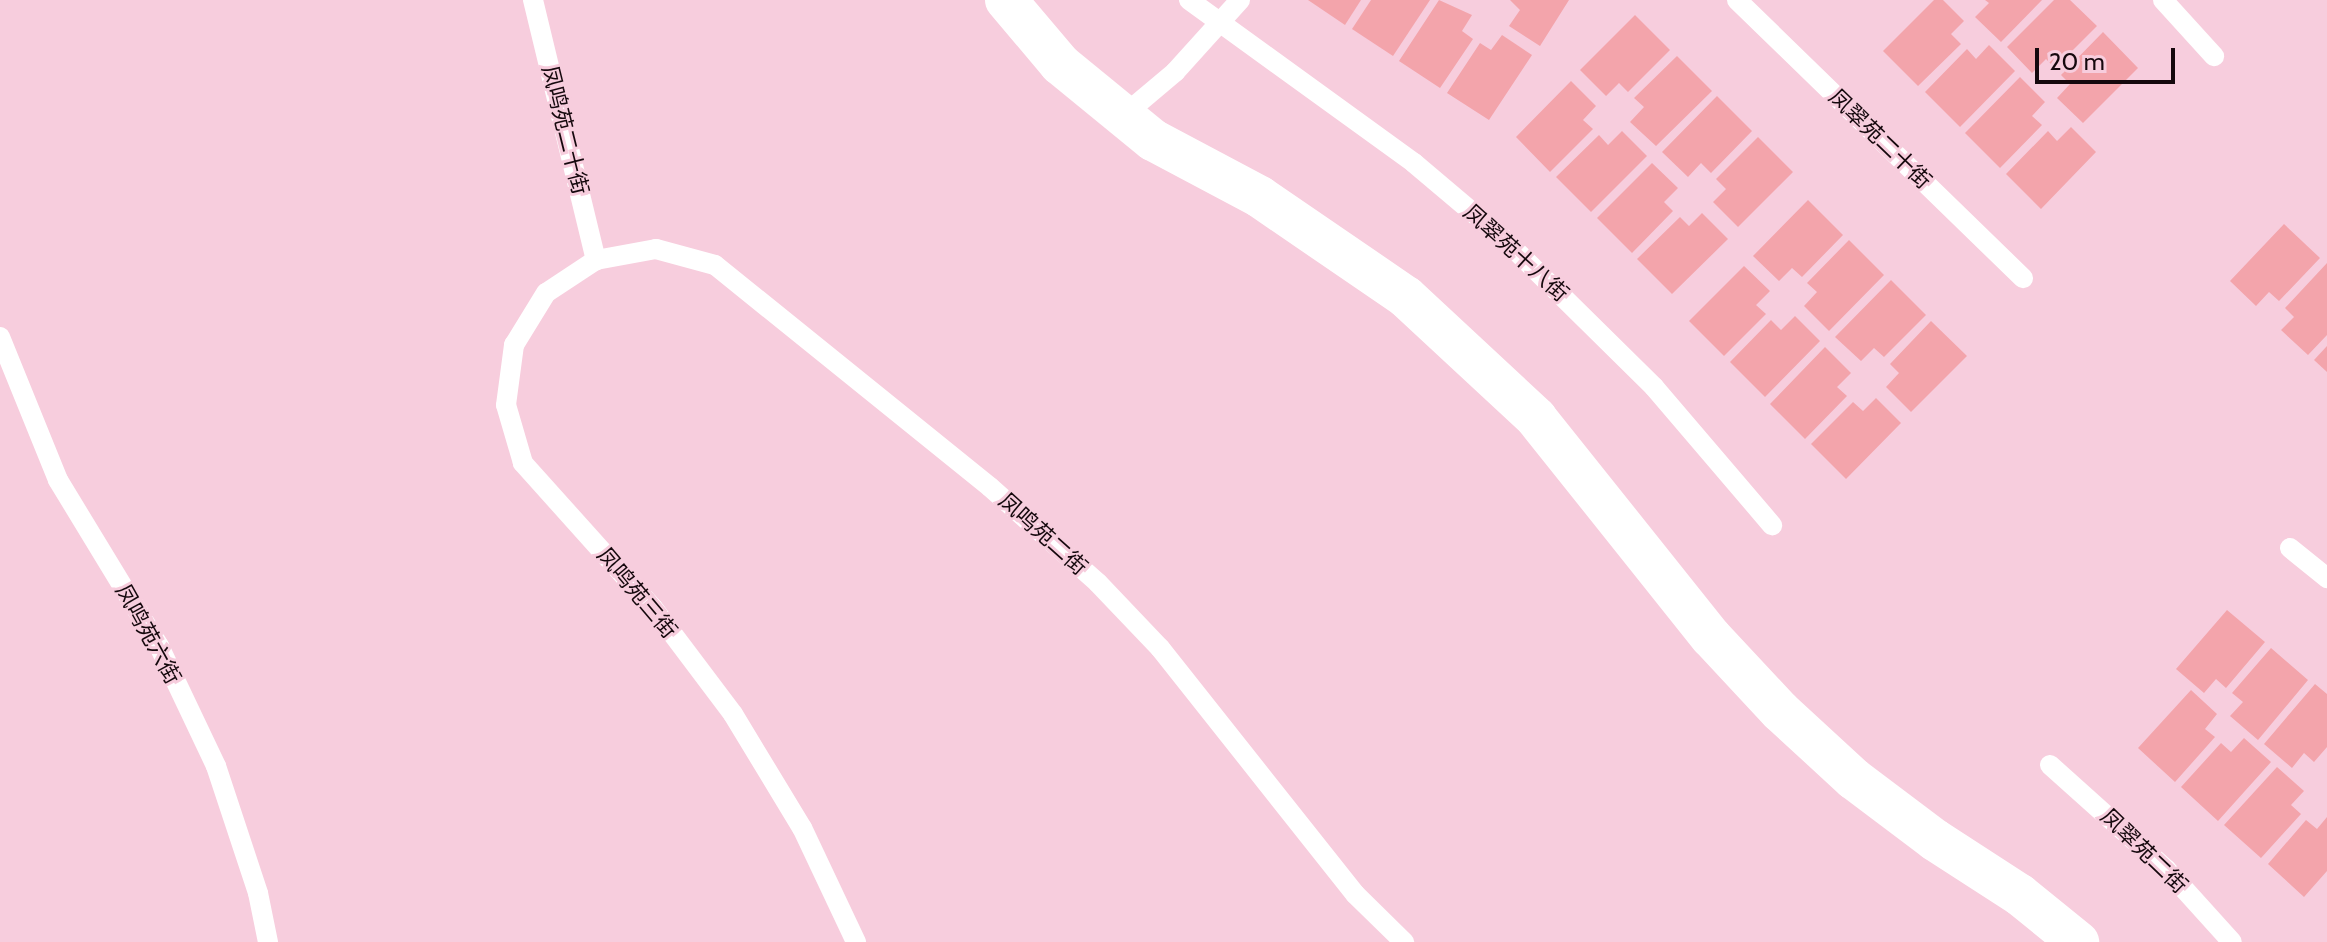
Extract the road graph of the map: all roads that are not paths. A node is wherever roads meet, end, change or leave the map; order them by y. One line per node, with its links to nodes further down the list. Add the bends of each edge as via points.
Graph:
1 (533, 0): 10 (lane, 凤鸣苑二十街)
2 (1006, 0): 9 (street, via 1060,64)
3 (1189, 0): 7 (lane, 凤翠苑十八街)
4 (1240, 0): 7 (lane)
5 (1737, 0): 11 (lane, 凤翠苑二十街)
6 (2163, 0): 8 (lane)
7 (1221, 24): 9 (lane); 13 (lane, 凤翠苑十八街, via 1414,163 1504,239 1654,387)
8 (2214, 56)
9 (1124, 115): 20 (street, via 1153,140 1260,197 1406,297 1536,418 1711,637 1780,711 1854,779)
10 (596, 260): 18 (lane, 凤鸣苑三街, via 546,293 514,345 506,405 523,463 653,608 733,714 802,828); 19 (lane, 凤鸣苑二街, via 656,249 715,265 1023,515 1160,648 1355,894)
11 (2023, 278)
12 (0, 337): 17 (lane, 凤鸣苑六街, via 58,480 159,646 216,766 258,893)
13 (1772, 525)
14 (2290, 548): 15 (lane)
15 (2327, 578)
16 (2050, 765): 21 (lane, 凤翠苑二街, via 2166,869)
17 (268, 942)
18 (856, 942)
19 (1404, 942)
20 (2078, 942)
21 (2232, 942)

